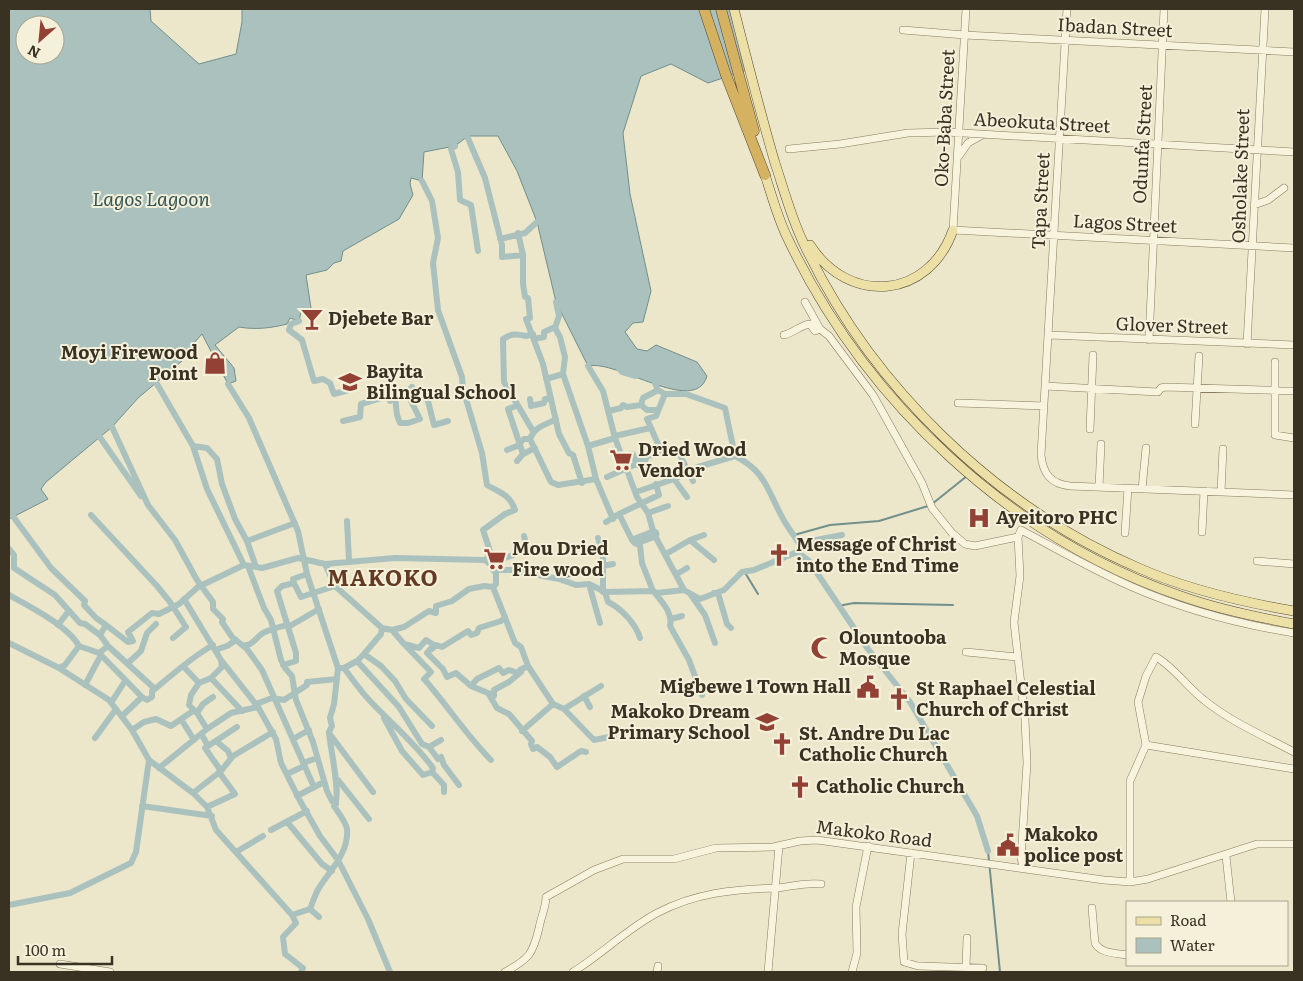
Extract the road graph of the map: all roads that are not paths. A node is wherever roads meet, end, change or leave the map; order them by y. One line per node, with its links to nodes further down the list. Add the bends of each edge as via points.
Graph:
1 (704, 9): 22 (highway)
2 (721, 9): 22 (highway)
3 (734, 9): 25 (main road)
4 (966, 9): 9 (street, Oko-Baba Street)
5 (1068, 9): 10 (street, Tapa Street)
6 (1164, 9): 11 (street, Odunfa Street)
7 (1265, 9): 12 (street, Osholake Street)
8 (903, 30): 9 (street, Ibadan Street)
9 (965, 35): 10 (street, Ibadan Street); 14 (street, Oko-Baba Street)
10 (1066, 39): 11 (street, Ibadan Street); 16 (street, Tapa Street)
11 (1162, 46): 12 (street, Ibadan Street); 17 (street, Odunfa Street)
12 (1264, 50): 13 (street, Ibadan Street); 19 (street, Osholake Street)
13 (1294, 52)
14 (960, 134): 15 (street, Abeokuta Street); 18 (street, Abeokuta Street, via 908,133); 21 (street, Oko-Baba Street)
15 (982, 134): 16 (street, Abeokuta Street); 21 (street, via 968,143)
16 (1059, 140): 17 (street, Abeokuta Street); 27 (street, Tapa Street)
17 (1159, 145): 19 (street, Abeokuta Street); 28 (street, Odunfa Street)
18 (788, 149)
19 (1257, 150): 20 (street, Abeokuta Street); 24 (street, Osholake Street)
20 (1294, 152)
21 (958, 157): 26 (street, Oko-Baba Street)
22 (765, 175): 66 (main road, via 775,207 800,262 845,335 881,384 948,455 1014,509 1086,554 1181,596 1242,614)
23 (1284, 188): 24 (street, via 1268,200)
24 (1254, 205): 29 (street, Osholake Street)
25 (794, 220): 26 (main road, via 827,266 848,279 872,286 896,285 921,275 937,262); 65 (main road, via 815,266 869,353 954,447 998,484 1076,537 1141,569 1209,592)
26 (953, 230): 27 (street, Lagos Street)
27 (1054, 235): 28 (street, Lagos Street); 34 (street, Tapa Street)
28 (1152, 241): 29 (street, Lagos Street); 35 (street, Odunfa Street)
29 (1253, 247): 30 (street, Lagos Street); 36 (street, Osholake Street)
30 (1294, 248)
31 (805, 302): 32 (street)
32 (820, 329): 33 (street, via 815,331 806,324); 62 (street, via 830,336 873,395 922,482 932,508 952,533 968,545)
33 (784, 335)
34 (1048, 335): 35 (street, Glover Street); 41 (street, Tapa Street)
35 (1149, 340): 36 (street, Glover Street)
36 (1247, 344): 37 (street, Glover Street)
37 (1294, 345)
38 (1093, 355): 42 (street)
39 (1199, 356): 43 (street)
40 (1276, 362): 44 (street)
41 (1045, 386): 42 (street); 47 (street, Tapa Street)
42 (1091, 389): 43 (street, via 1158,392 1161,388); 49 (street)
43 (1197, 389): 44 (street); 48 (street)
44 (1276, 390): 45 (street); 50 (street, via 1275,435)
45 (1294, 391)
46 (958, 403): 47 (street)
47 (1044, 406): 54 (street, Tapa Street, via 1041,455 1045,474 1062,485)
48 (1195, 424)
49 (1090, 429)
50 (1294, 438)
51 (1101, 444): 54 (street)
52 (1146, 448): 56 (street)
53 (1224, 449): 58 (street)
54 (1099, 487): 55 (street)
55 (1128, 488): 56 (street); 61 (street)
56 (1142, 489): 57 (street)
57 (1204, 492): 58 (street); 60 (street)
58 (1221, 492): 59 (street)
59 (1294, 495)
60 (1202, 532)
61 (1125, 533)
62 (1018, 538): 67 (street, via 1022,530 1131,586 1168,600 1239,623); 69 (street, via 1020,576 1014,622)
63 (1257, 561): 64 (street)
64 (1294, 564)
65 (1294, 612)
66 (1294, 624)
67 (1294, 633)
68 (966, 652): 69 (street)
69 (1016, 657): 78 (street, via 1027,762 1021,859)
70 (1146, 745): 71 (street, via 1138,702 1156,657 1165,662 1186,686 1223,714); 72 (street); 79 (street, via 1130,781)
71 (1294, 752)
72 (1294, 769)
73 (1294, 844): 77 (street, Makoko Road, via 1257,844)
74 (779, 846): 75 (street, Makoko Road, via 817,840); 81 (street); 91 (street, Makoko Road, via 716,848 674,859 623,860 594,870 546,897 533,952 522,963)
75 (868, 846): 76 (street, Makoko Road); 94 (street, via 856,907 857,953)
76 (911, 852): 78 (street, Makoko Road); 89 (street, via 902,934 903,957 904,962)
77 (1226, 856): 79 (street, Makoko Road); 82 (street)
78 (1024, 868): 79 (street, Makoko Road)
79 (1130, 882)
80 (821, 884): 81 (street, via 804,882)
81 (777, 888): 92 (street, via 724,890 658,912); 93 (street)
82 (1231, 901)
83 (1092, 908): 85 (street, via 1098,948)
84 (967, 938): 87 (street)
85 (1126, 954)
86 (60, 964): 90 (street)
87 (966, 968): 88 (street); 89 (street)
88 (983, 968)
89 (918, 969)
90 (110, 972)
91 (505, 972)
92 (573, 972)
93 (768, 972)
94 (852, 972)

